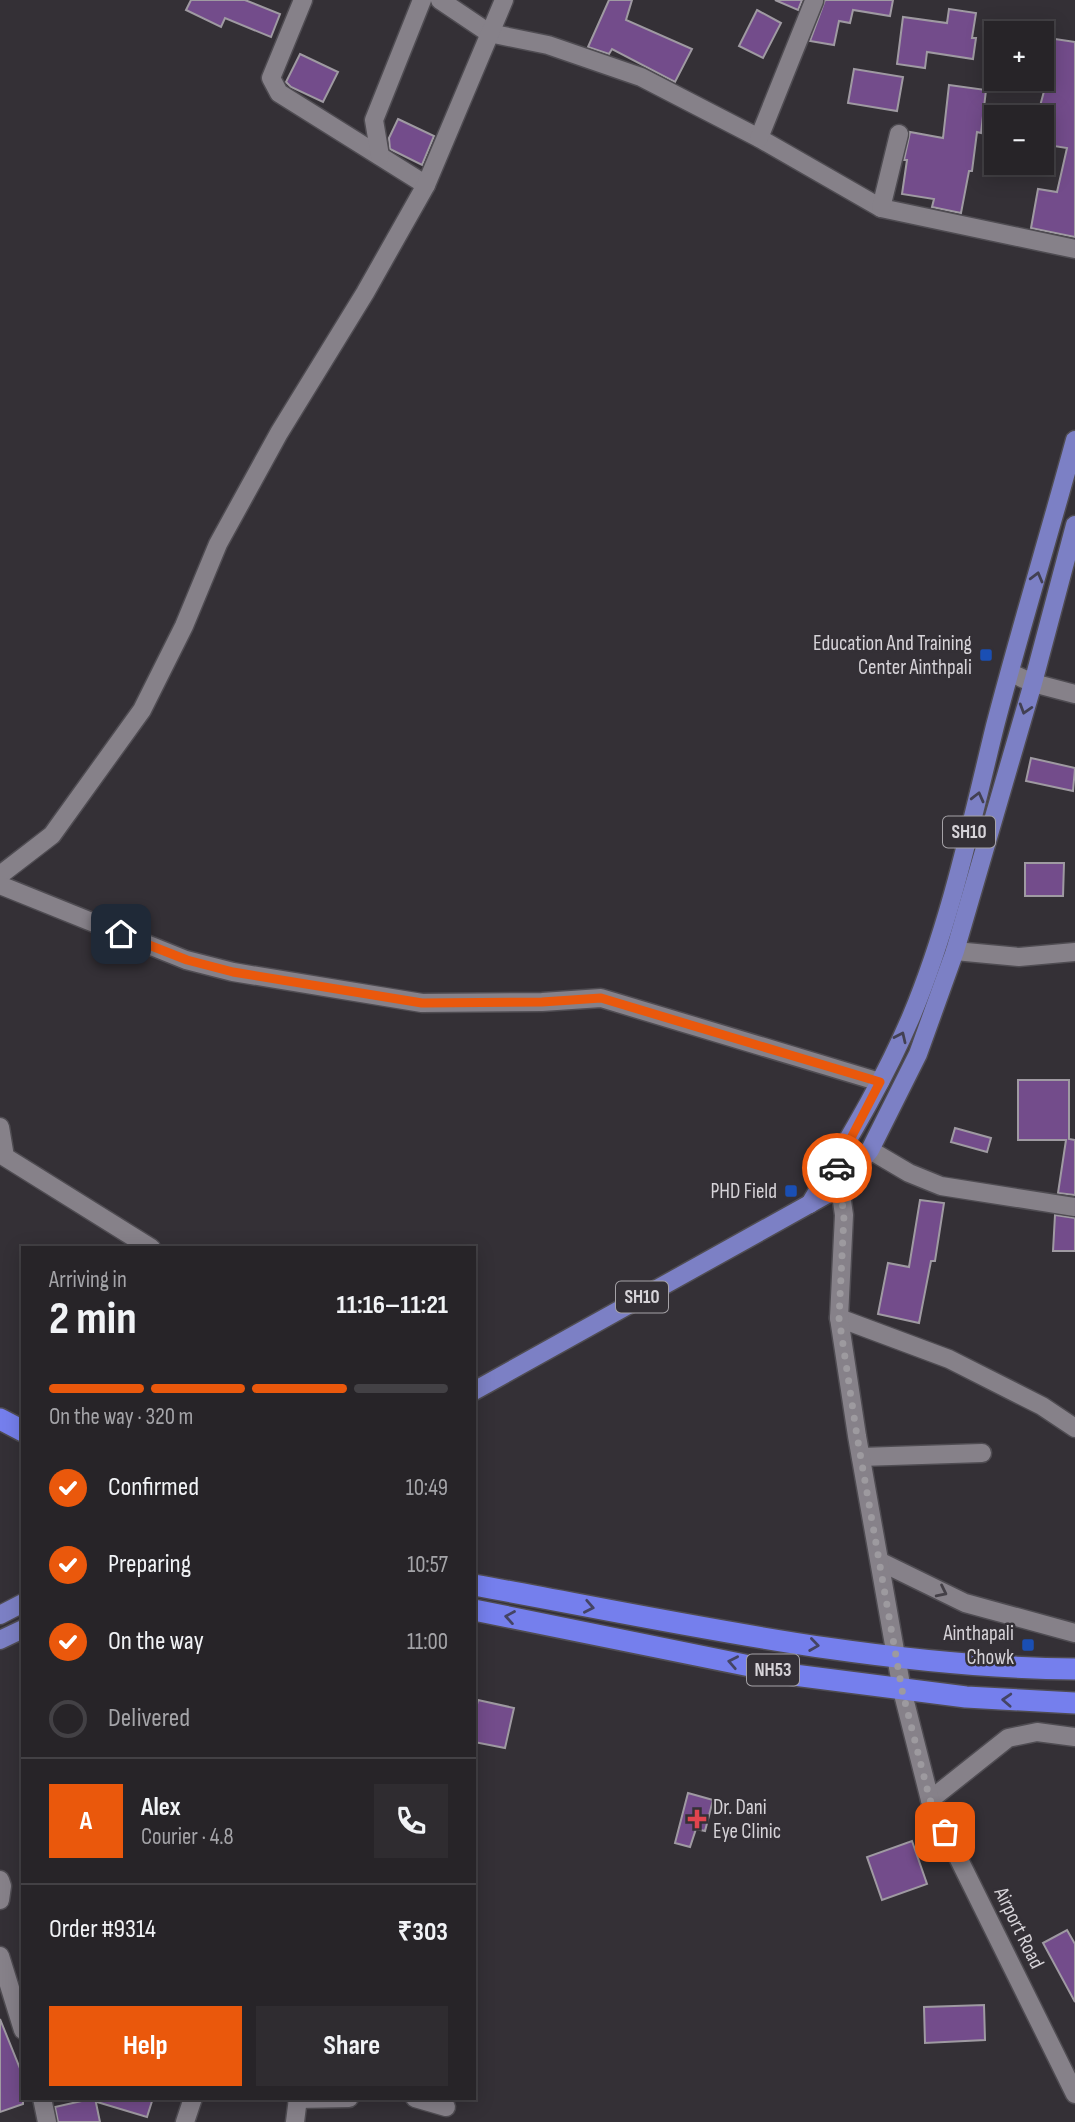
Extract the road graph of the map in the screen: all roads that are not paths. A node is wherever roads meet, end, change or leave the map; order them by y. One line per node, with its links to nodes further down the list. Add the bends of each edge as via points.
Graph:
1 (303, 0): 9 (street, via 271,78 279,93)
2 (422, 0): 9 (street, via 374,120)
3 (440, 0): 6 (street)
4 (504, 0): 6 (street)
5 (814, 1): 8 (street)
6 (489, 33): 8 (street, via 548,45 641,77); 10 (street)
7 (899, 134): 11 (street)
8 (760, 138): 11 (street)
9 (380, 156): 10 (street)
10 (426, 185): 18 (street, via 218,544 142,709 52,835)
11 (881, 208): 12 (street)
12 (1075, 249)
13 (1075, 440): 15 (main road, SH10, one-way to 13)
14 (1075, 525): 16 (main road, SH10)
15 (1011, 673): 16 (street); 22 (main road, SH10, one-way to 15, via 937,949)
16 (1033, 683): 17 (street); 20 (main road, SH10, one-way to 20)
17 (1075, 694)
18 (0, 875)
19 (0, 885): 22 (street, via 187,960 233,972 422,1003 601,998)
20 (955, 951): 21 (street, via 1019,957); 24 (main road, SH10, via 918,1054)
21 (1075, 952)
22 (880, 1082): 25 (main road, SH10)
23 (0, 1127): 29 (street, via 5,1157)
24 (870, 1150): 26 (main road, SH10); 28 (street, via 941,1186)
25 (836, 1160): 26 (street, Airport Road); 27 (main road, SH10)
26 (840, 1187): 27 (main road, SH10); 30 (street, Airport Road, via 844,1215)
27 (810, 1203): 31 (main road, SH10)
28 (1075, 1207)
29 (147, 1246)
30 (839, 1318): 33 (street, via 950,1359); 36 (street, Airport Road)
31 (476, 1390)
32 (0, 1419): 34 (highway)
33 (1075, 1428)
34 (21, 1431)
35 (982, 1453): 36 (street)
36 (861, 1457): 37 (street, Airport Road)
37 (881, 1562): 43 (street, one-way to 43, via 965,1602); 45 (street, Airport Road)
38 (476, 1585): 45 (highway, NH53, one-way to 45, via 706,1630)
39 (21, 1605): 41 (main road)
40 (476, 1610): 47 (highway, NH53, one-way to 40, via 794,1675)
41 (0, 1615)
42 (21, 1630): 44 (main road)
43 (1075, 1633)
44 (0, 1640)
45 (896, 1658): 46 (highway, NH53); 47 (street, Airport Road)
46 (1075, 1670)
47 (902, 1690): 48 (highway, NH53, one-way to 47); 50 (street, Airport Road)
48 (1075, 1703)
49 (1075, 1737): 50 (street, via 1037,1732 1008,1738)
50 (930, 1800): 55 (street, Airport Road)
51 (0, 1880): 52 (street)
52 (0, 1900)
53 (7, 1967): 54 (street)
54 (21, 2022)
55 (1075, 2094)
56 (42, 2100): 61 (street)
57 (192, 2100): 62 (street)
58 (298, 2100): 63 (street)
59 (421, 2100): 60 (street)
60 (446, 2108)
61 (47, 2122)
62 (185, 2122)
63 (295, 2122)

